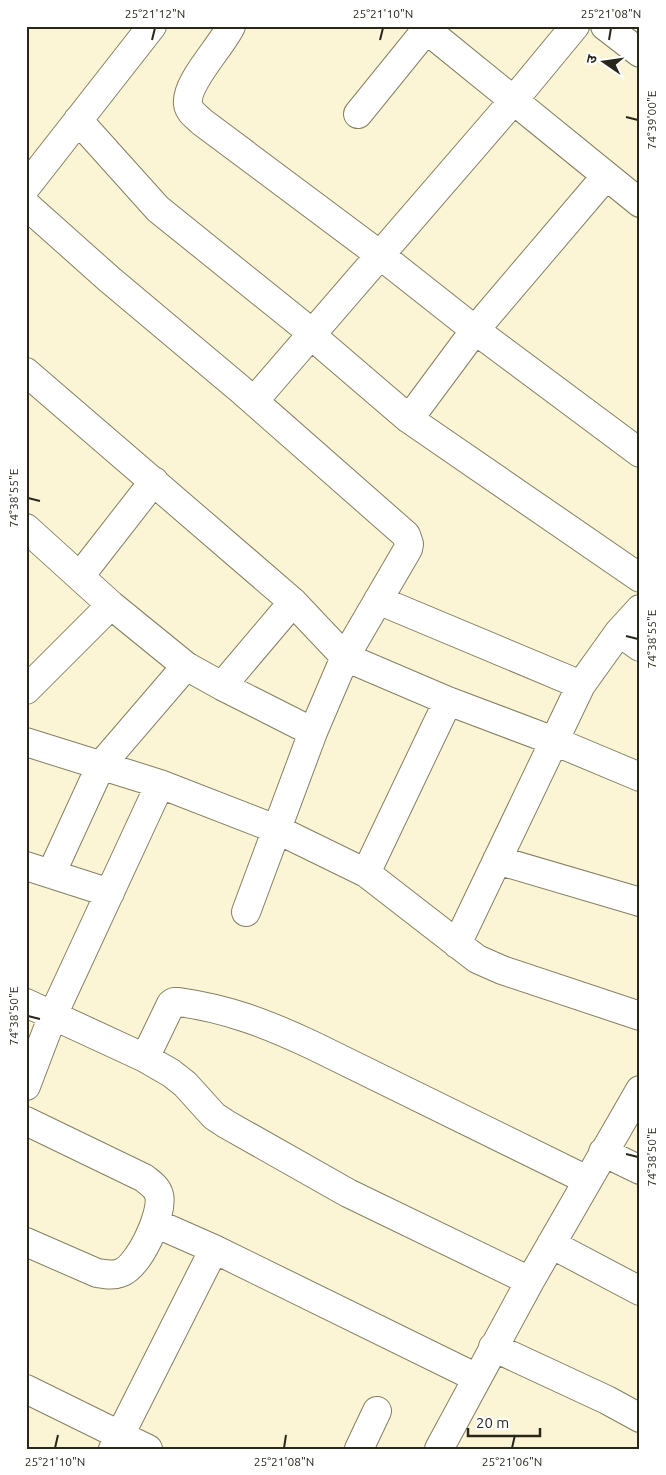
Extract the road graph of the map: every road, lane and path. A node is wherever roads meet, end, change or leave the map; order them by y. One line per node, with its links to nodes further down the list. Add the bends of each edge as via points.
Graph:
1 (152, 26): 9 (street)
2 (230, 26): 14 (street, via 190,91 190,110)
3 (576, 26): 7 (street)
4 (605, 26): 6 (street)
5 (424, 28): 7 (street); 8 (street)
6 (640, 53)
7 (513, 101): 10 (street); 14 (street)
8 (358, 114)
9 (78, 120): 11 (street); 16 (street, via 158,209)
10 (606, 176): 12 (street); 15 (street)
11 (26, 187)
12 (640, 204)
13 (26, 205): 18 (street, via 108,279)
14 (380, 255): 15 (street); 16 (street)
15 (476, 330): 19 (street); 20 (street)
16 (312, 334): 18 (street); 19 (street)
17 (26, 372): 21 (street)
18 (254, 401): 25 (street, via 406,535 408,549)
19 (409, 419): 24 (street)
20 (640, 453)
21 (154, 480): 23 (street); 26 (street)
22 (26, 528): 23 (street)
23 (80, 576): 27 (street)
24 (640, 578)
25 (378, 600): 30 (street); 32 (street)
26 (294, 602): 30 (street); 33 (street)
27 (111, 605): 31 (street); 34 (street)
28 (640, 609): 29 (street)
29 (629, 639): 32 (street)
30 (345, 657): 35 (street); 36 (street)
31 (186, 666): 33 (street); 39 (street)
32 (581, 685): 37 (street)
33 (222, 686): 36 (street)
34 (26, 690)
35 (448, 701): 37 (street); 45 (street)
36 (312, 732): 42 (street)
37 (554, 741): 40 (street); 43 (street)
38 (26, 742): 39 (street)
39 (101, 765): 41 (street); 44 (street)
40 (640, 777)
41 (160, 784): 42 (street); 46 (street)
42 (276, 829): 45 (street); 48 (street)
43 (497, 860): 47 (street); 49 (street)
44 (39, 870): 46 (street)
45 (366, 873): 49 (street)
46 (110, 893): 51 (street)
47 (640, 902)
48 (246, 912)
49 (457, 944): 52 (street, via 502,970)
50 (26, 1003): 51 (street)
51 (53, 1015): 53 (street); 54 (street)
52 (640, 1016)
53 (145, 1058): 59 (street, via 174,1002 219,1009 274,1027); 64 (street, via 185,1084 214,1116 232,1128 348,1193)
54 (26, 1086)
55 (640, 1090): 57 (street)
56 (26, 1121): 60 (street, via 155,1186 160,1195)
57 (603, 1152): 58 (street); 59 (street)
58 (640, 1170)
59 (587, 1180): 62 (street)
60 (156, 1223): 61 (street, via 138,1258 120,1274 97,1273); 63 (street)
61 (26, 1242)
62 (551, 1244): 64 (street); 65 (street)
63 (214, 1249): 67 (street); 71 (street)
64 (530, 1281): 66 (street)
65 (640, 1291)
66 (493, 1348): 67 (street); 70 (street)
67 (477, 1378): 72 (street)
68 (26, 1389): 71 (street)
69 (378, 1412): 74 (street)
70 (640, 1418)
71 (116, 1442): 73 (street)
72 (448, 1446)
73 (148, 1449)
74 (359, 1449)

